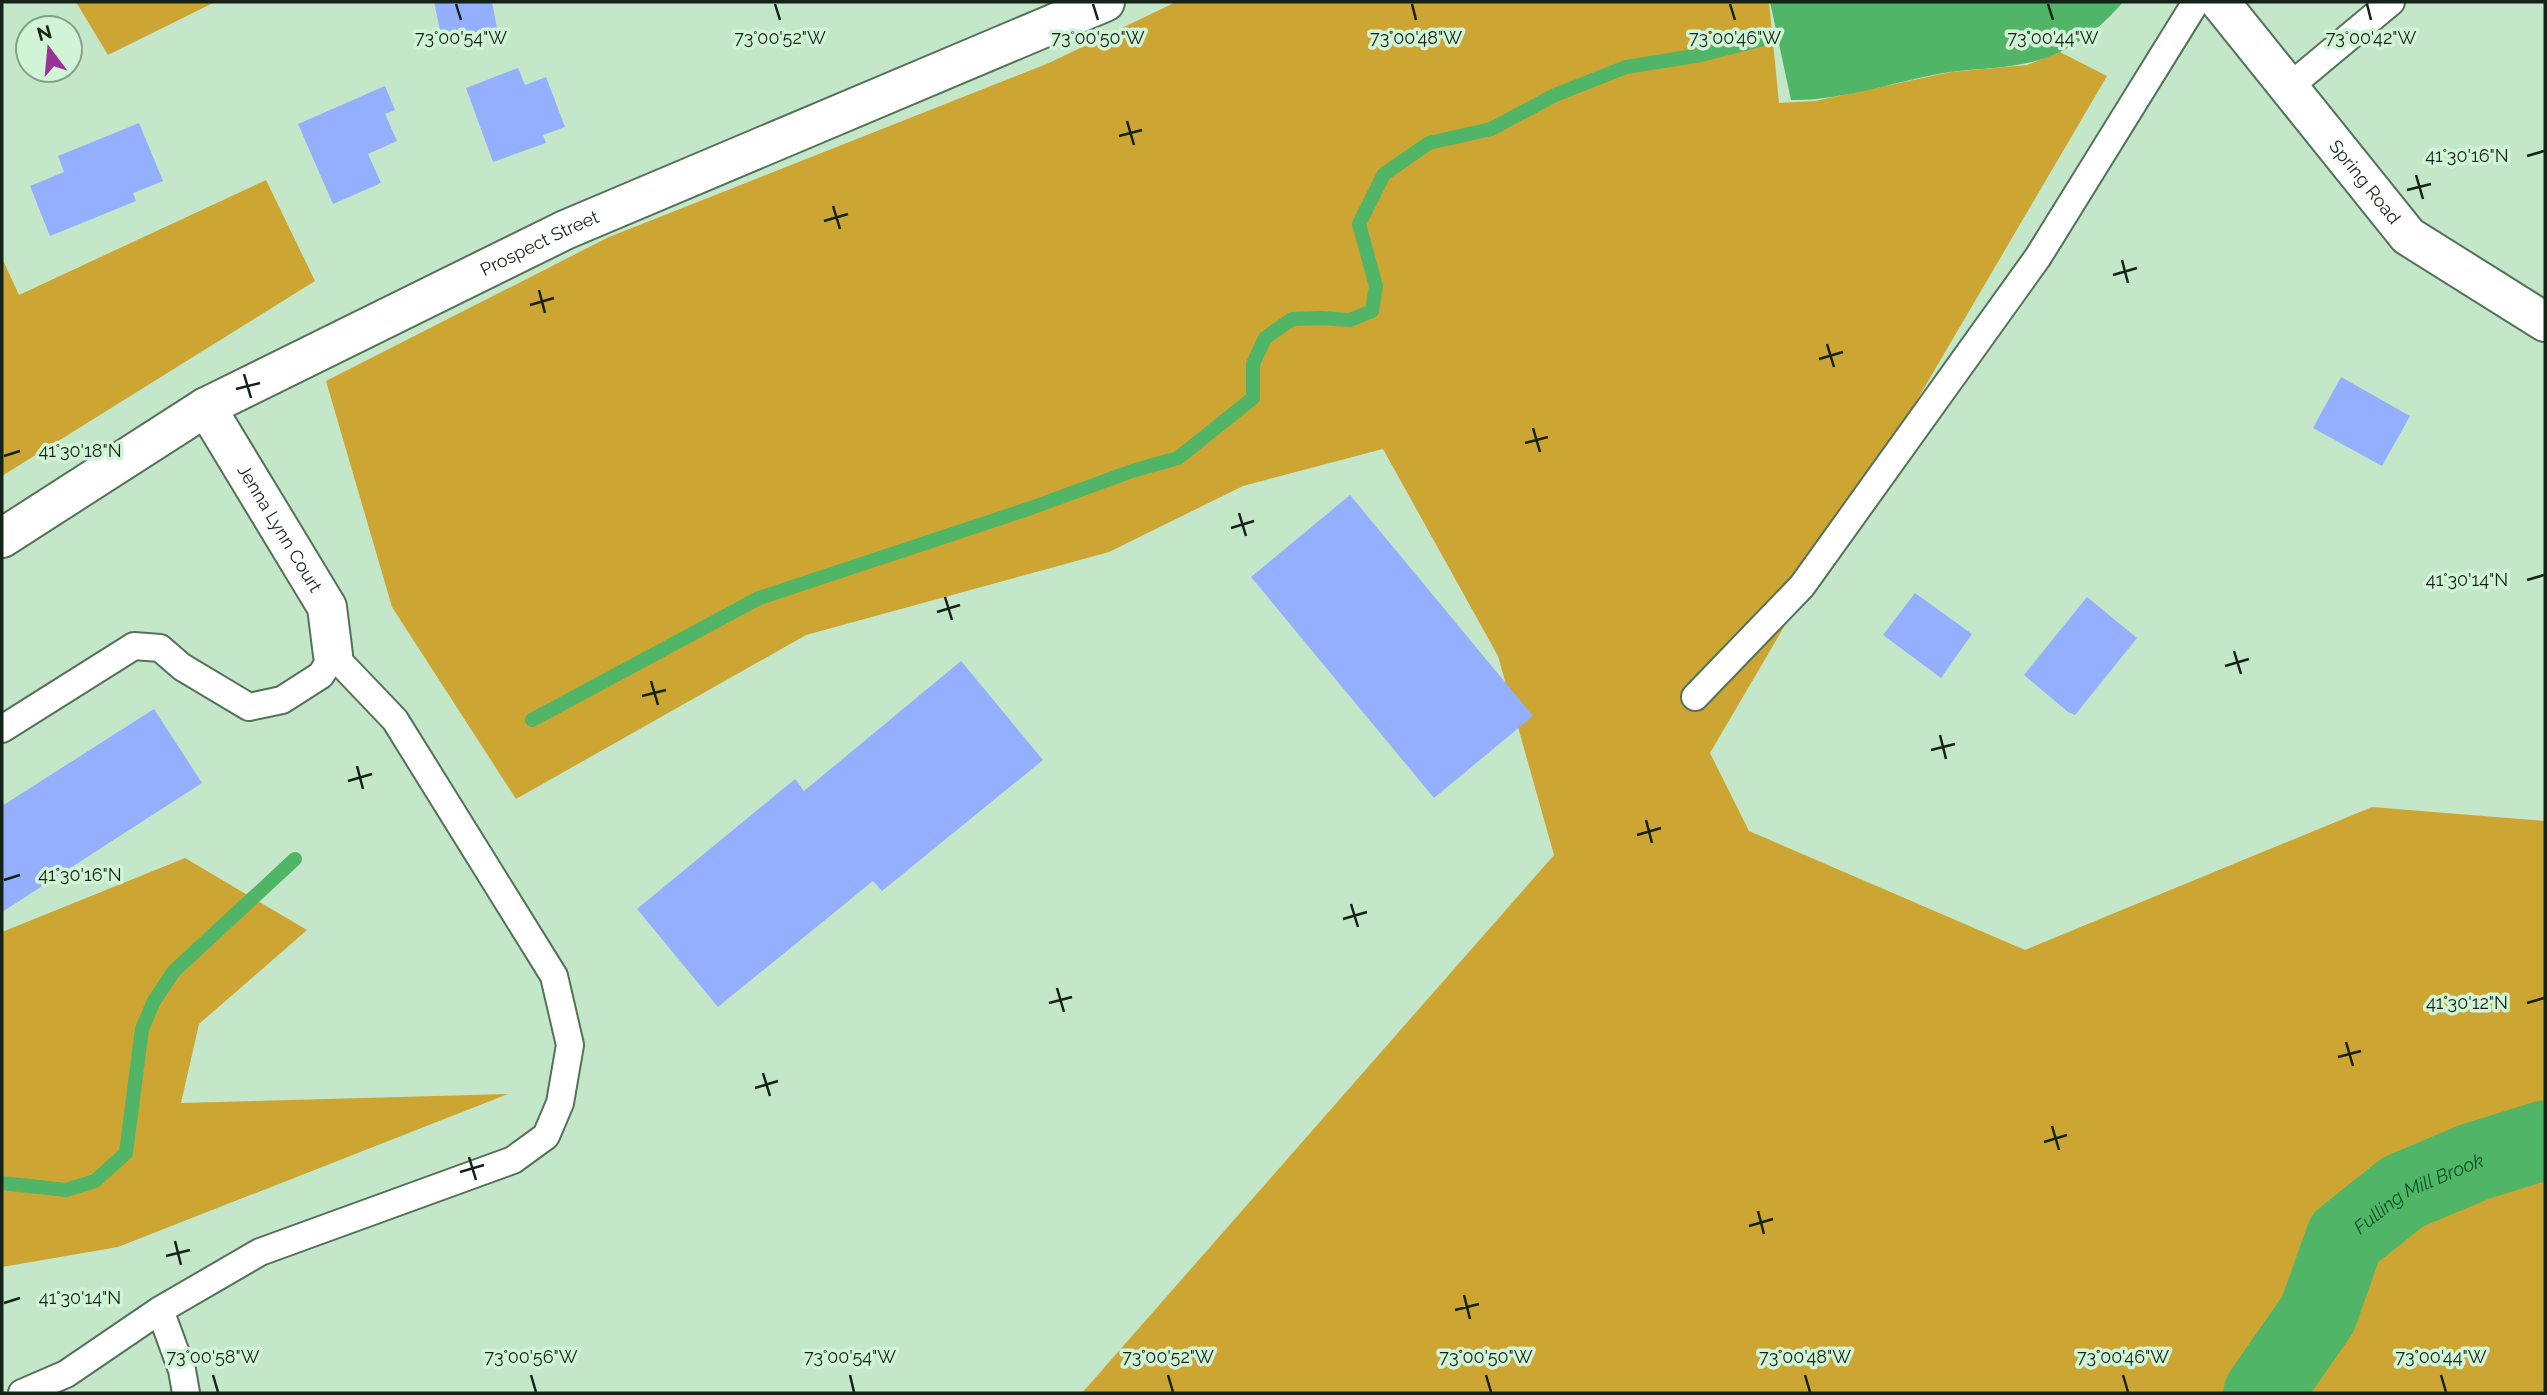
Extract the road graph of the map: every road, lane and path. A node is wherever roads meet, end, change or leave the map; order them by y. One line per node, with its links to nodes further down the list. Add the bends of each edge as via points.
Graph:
1 (1105, 2): 7 (main road, Prospect Street, via 565,230)
2 (2196, 2): 10 (lane, via 2038,257 1834,542 1802,586)
3 (2220, 2): 5 (main road, Spring Road)
4 (2391, 2): 5 (lane)
5 (2289, 87): 6 (main road, Spring Road, via 2409,236)
6 (2545, 322)
7 (206, 407): 8 (main road, Prospect Street); 9 (main road, Jenna Lynn Court, via 327,607)
8 (2, 538)
9 (333, 655): 11 (lane, via 321,674 282,699 249,707 181,667 160,648 134,646); 12 (lane, via 395,720 554,976 570,1045 560,1103 546,1136 513,1160 260,1252)
10 (1695, 697)
11 (2, 729)
12 (160, 1310): 13 (lane, via 66,1374); 14 (lane)
13 (22, 1393)
14 (186, 1393)

